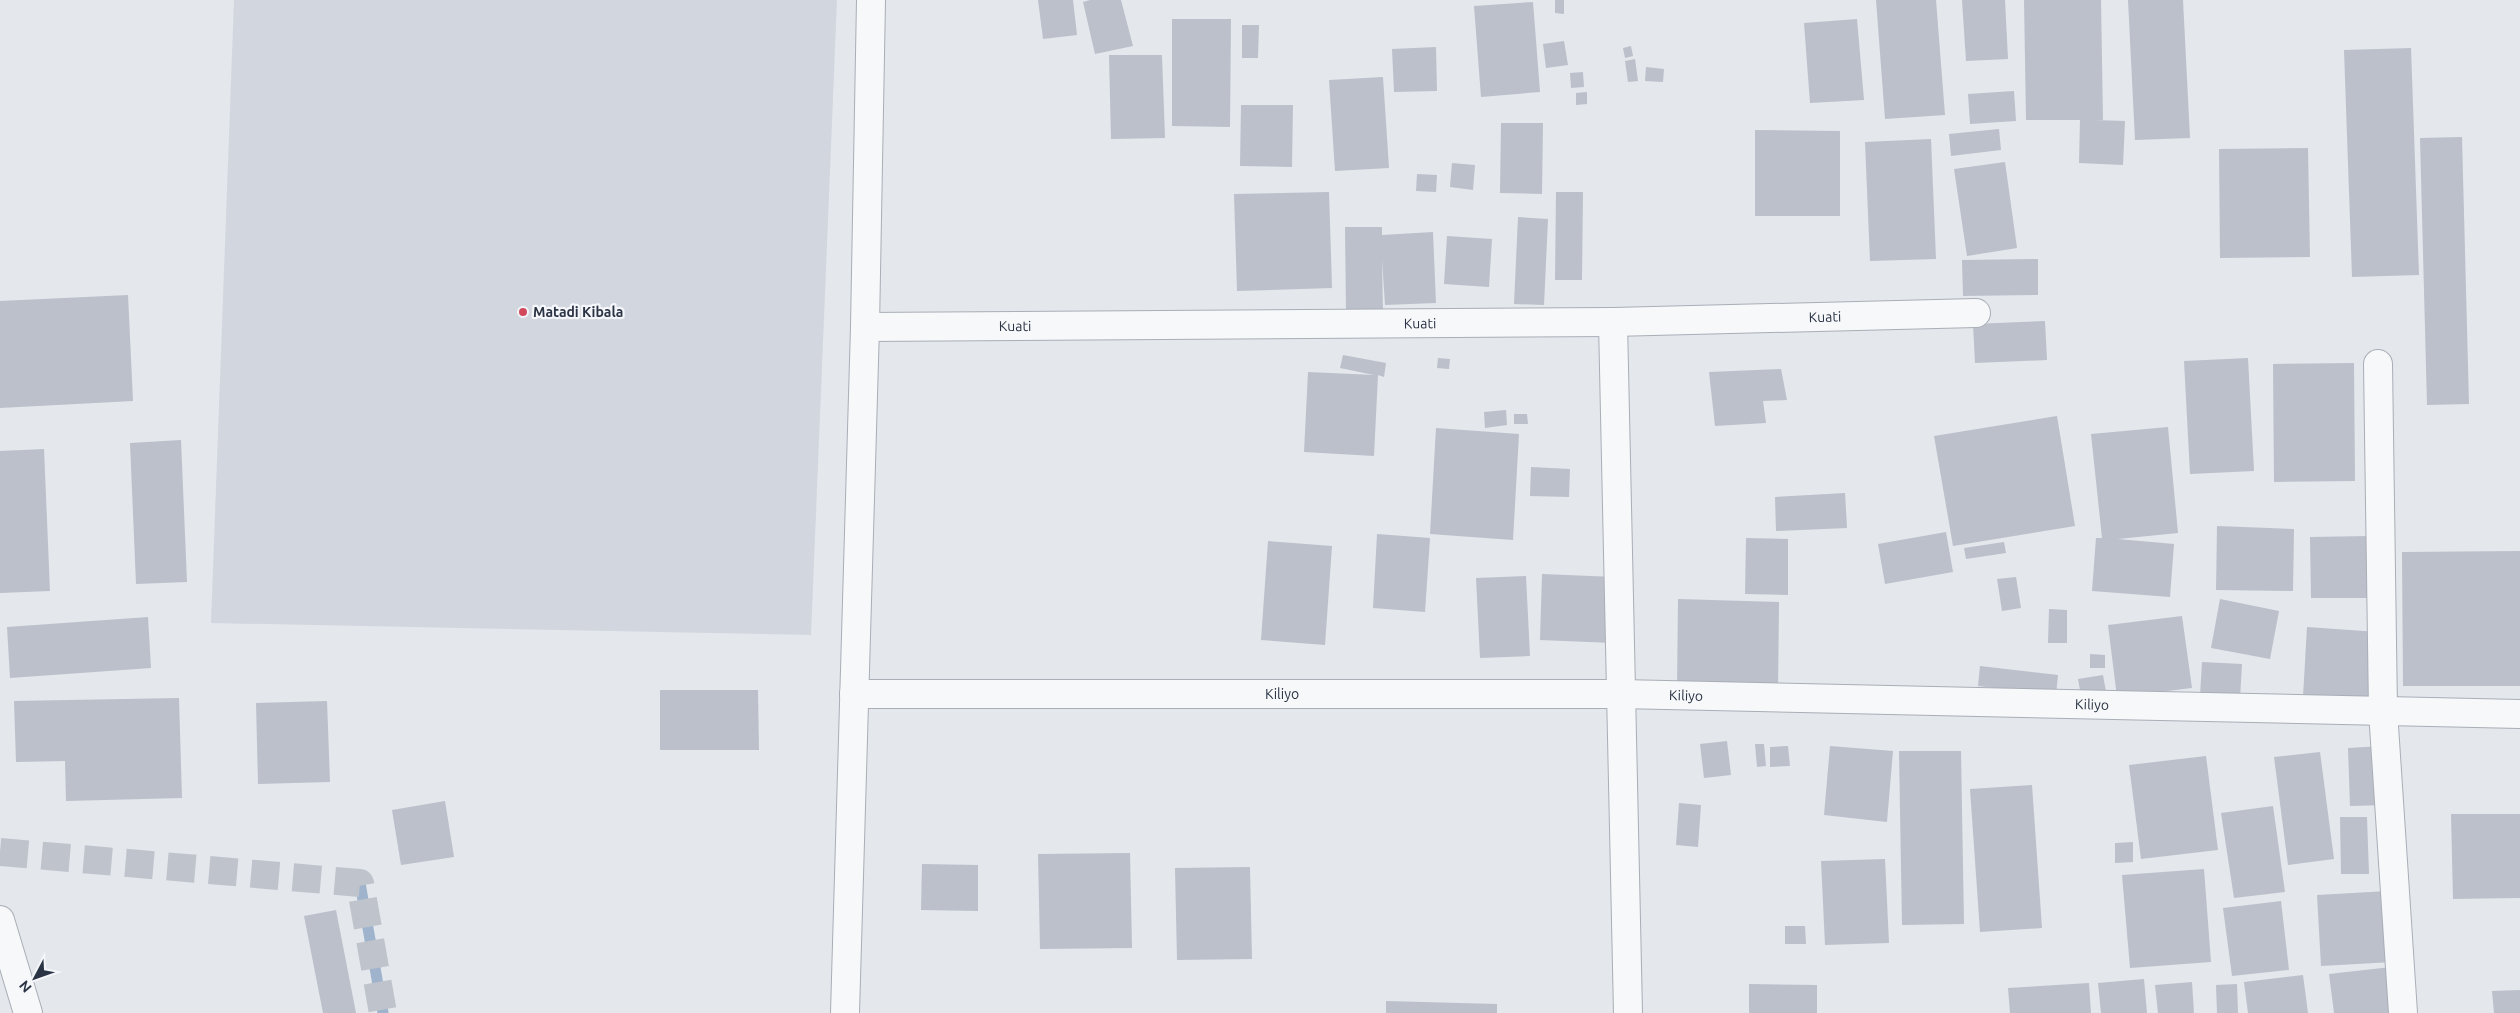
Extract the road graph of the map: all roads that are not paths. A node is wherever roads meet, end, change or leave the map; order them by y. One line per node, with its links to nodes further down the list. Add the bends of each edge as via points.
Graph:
1 (871, 0): 4 (street)
2 (1976, 313): 3 (street, Kuati)
3 (1613, 322): 4 (street, Kuati); 7 (street)
4 (865, 327): 6 (street)
5 (2378, 364): 8 (street)
6 (854, 694): 7 (street, Kiliyo); 12 (street)
7 (1620, 694): 8 (street, Kiliyo); 13 (street)
8 (2383, 711): 9 (street, Kiliyo); 14 (street)
9 (2520, 714)
10 (0, 920): 11 (street)
11 (28, 1013)
12 (845, 1013)
13 (1628, 1013)
14 (2403, 1013)

